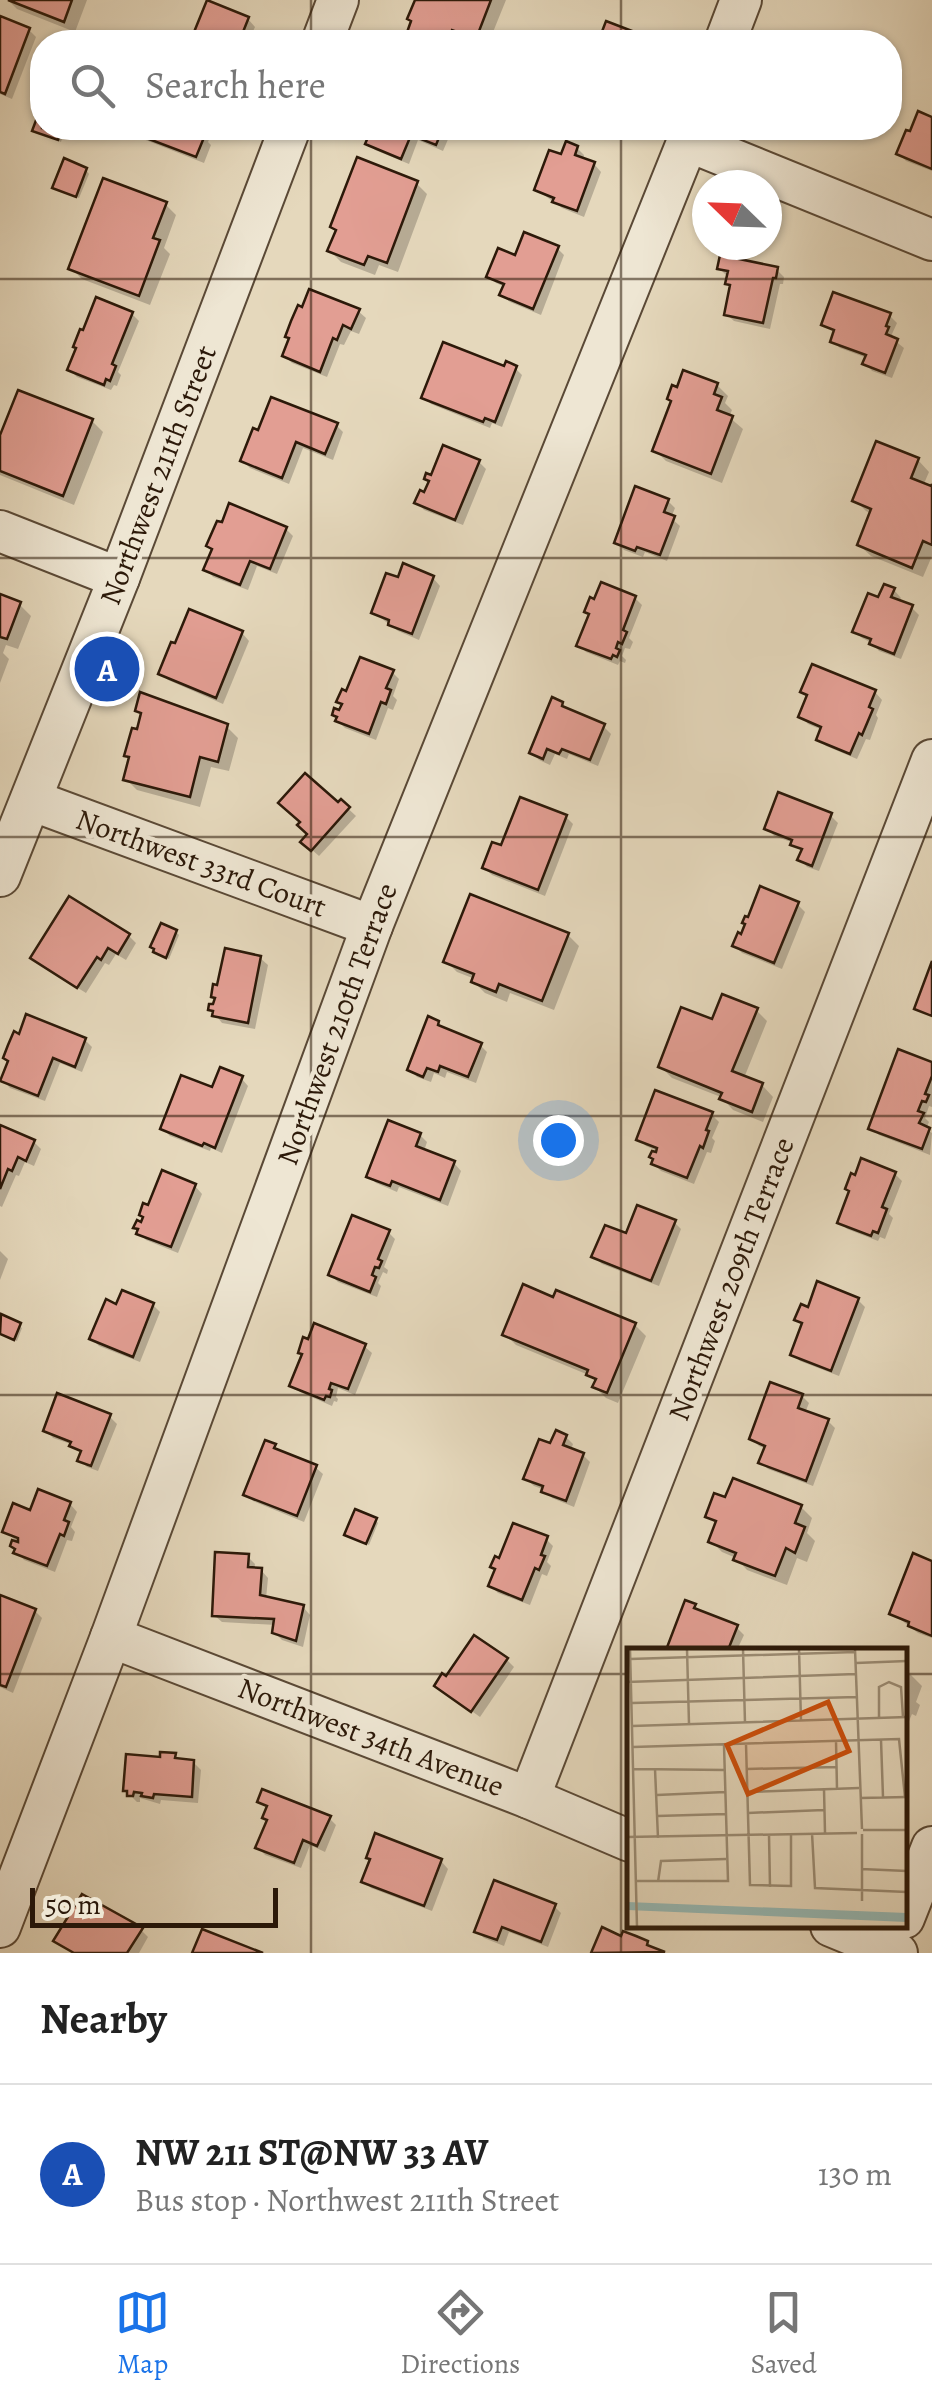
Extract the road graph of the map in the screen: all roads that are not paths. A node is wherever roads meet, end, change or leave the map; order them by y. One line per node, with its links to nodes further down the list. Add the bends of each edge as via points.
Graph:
1 (338, 0): 3 (street)
2 (742, 0): 4 (street)
3 (327, 30)
4 (730, 30)
5 (285, 140): 10 (street, Northwest 211th Street)
6 (688, 140): 14 (street, Northwest 210th Terrace)
7 (704, 140): 8 (street)
8 (932, 240)
9 (0, 531): 10 (street)
10 (120, 578): 12 (street, Northwest 211th Street)
11 (932, 760): 16 (street, Northwest 209th Terrace)
12 (30, 800): 13 (street, Northwest 211th Street); 14 (street, Northwest 33rd Court)
13 (0, 876)
14 (372, 926): 15 (street, Northwest 210th Terrace)
15 (111, 1638): 16 (street, Northwest 34th Avenue); 20 (street, Northwest 210th Terrace)
16 (529, 1798): 17 (street, Northwest 34th Avenue)
17 (627, 1839)
18 (932, 1847): 19 (street)
19 (907, 1915)
20 (0, 1927)
21 (843, 1928): 22 (street)
22 (899, 1937)

